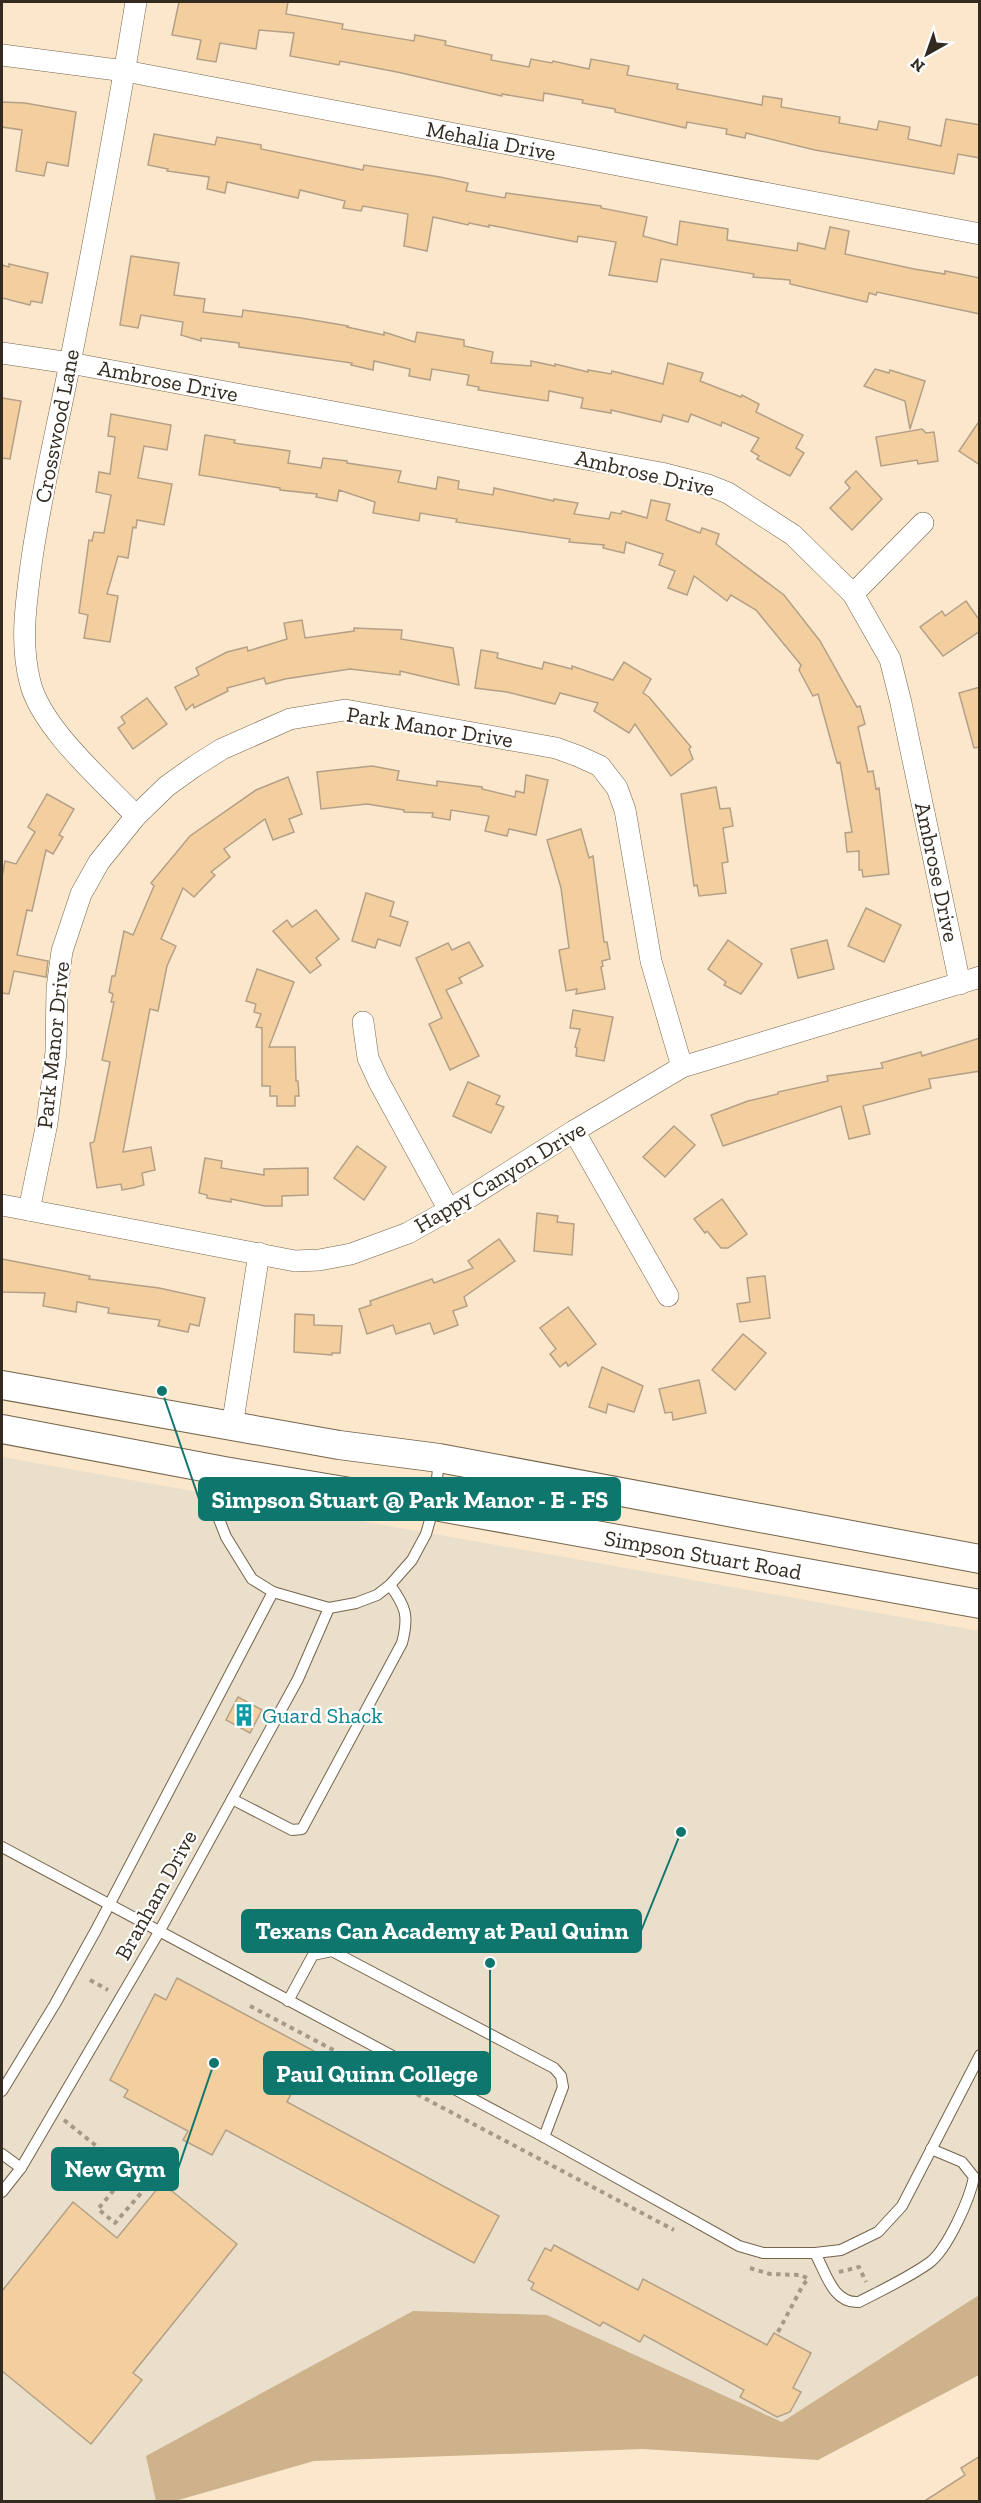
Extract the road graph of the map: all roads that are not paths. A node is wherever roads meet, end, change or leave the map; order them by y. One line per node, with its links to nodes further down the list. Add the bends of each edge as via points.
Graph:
1 (136, 2): 3 (street, Crosswood Lane)
2 (2, 55): 3 (street, Mehalia Drive)
3 (124, 71): 4 (street, Mehalia Drive); 6 (street, Crosswood Lane)
4 (980, 234)
5 (2, 353): 6 (street, Ambrose Drive)
6 (70, 363): 8 (street, Ambrose Drive, via 708,485 738,499 793,535); 9 (street, Crosswood Lane, via 36,533 26,599 25,656 37,703 52,726)
7 (923, 523): 8 (street)
8 (854, 594): 10 (street, Ambrose Drive, via 890,659)
9 (136, 816): 12 (street, Park Manor Drive, via 167,786 222,749 290,718 345,710 556,748 600,766 626,810 651,961); 15 (street, Park Manor Drive, via 99,862 81,894 62,951 47,1123)
10 (970, 980): 12 (street, Happy Canyon Drive)
11 (363, 1022): 16 (street, via 368,1058 379,1082)
12 (682, 1068): 13 (street, Happy Canyon Drive)
13 (574, 1131): 16 (street, Happy Canyon Drive); 18 (street)
14 (2, 1205): 15 (street, Happy Canyon Drive)
15 (29, 1210): 17 (street, Happy Canyon Drive)
16 (450, 1210): 17 (street, Happy Canyon Drive, via 408,1233 351,1254 295,1261)
17 (260, 1253): 20 (street)
18 (668, 1296)
19 (2, 1385): 20 (main road, Simpson Stuart Road)
20 (232, 1427): 22 (main road, Simpson Stuart Road); 23 (main road)
21 (2, 1429): 23 (main road, Simpson Stuart Road)
22 (439, 1458): 24 (lane); 25 (main road, Simpson Stuart Road)
23 (224, 1471): 24 (main road, Simpson Stuart Road); 27 (lane, via 217,1514 226,1538 252,1579)
24 (434, 1506): 26 (lane, via 426,1534 412,1560); 28 (main road, Simpson Stuart Road)
25 (980, 1559)
26 (390, 1585): 29 (lane, via 356,1603); 30 (lane, via 404,1603 406,1627 402,1643 302,1829 292,1830)
27 (273, 1592): 29 (lane); 32 (lane, Branham Drive)
28 (980, 1604)
29 (329, 1608): 30 (lane, Branham Drive, via 298,1679)
30 (232, 1799): 33 (lane, Branham Drive)
31 (2, 1847): 32 (lane)
32 (110, 1904): 33 (lane); 36 (lane, Branham Drive)
33 (159, 1932): 34 (lane); 40 (lane, Branham Drive)
34 (288, 2001): 37 (lane); 37 (lane, via 313,1955 332,1951 554,2068 563,2086)
35 (980, 2055): 38 (lane)
36 (2, 2091)
37 (544, 2138): 42 (lane, via 739,2246 763,2253)
38 (931, 2149): 42 (lane, via 902,2206 878,2232 842,2250); 42 (lane, via 962,2162 974,2177 972,2190 946,2241 930,2263 859,2302 847,2303 838,2297)
39 (2, 2154): 40 (lane)
40 (21, 2168): 41 (lane, Branham Drive)
41 (2, 2192)
42 (815, 2253)

